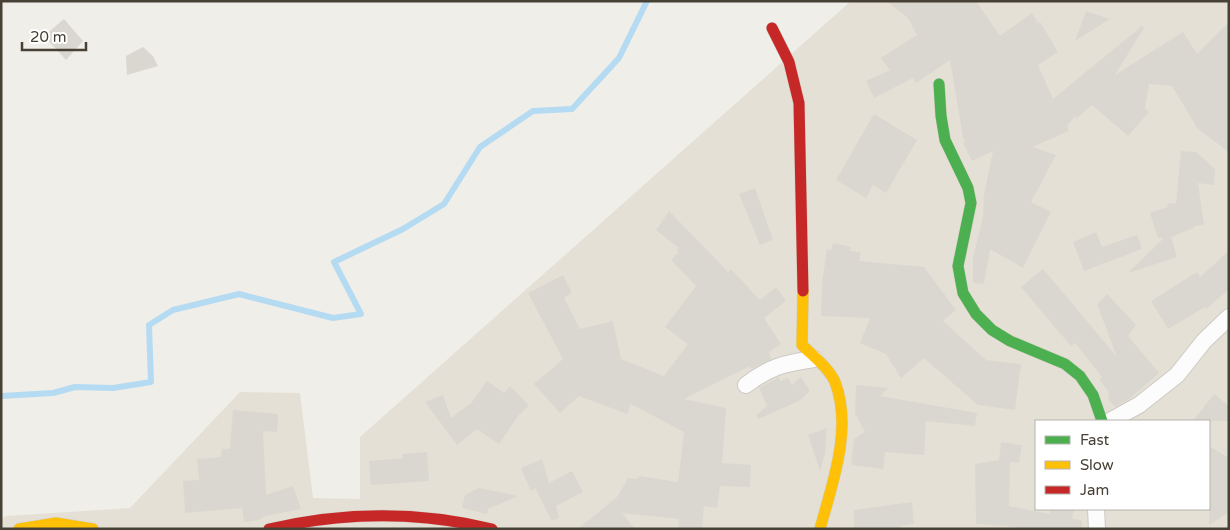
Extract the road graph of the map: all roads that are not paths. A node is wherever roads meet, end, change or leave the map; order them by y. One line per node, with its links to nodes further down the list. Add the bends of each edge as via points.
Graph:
1 (772, 28): 4 (street, via 789,62 800,103 804,278 801,328 802,345)
2 (939, 84): 6 (street, via 941,116 948,146 967,185 971,203 958,261 957,284 986,326 1002,337 1057,358 1071,367 1098,402)
3 (1229, 317): 7 (street, via 1204,341 1177,375 1140,405)
4 (814, 359): 5 (street, via 772,367); 13 (street, via 835,382 842,431 834,481)
5 (746, 385)
6 (1102, 420)
7 (1112, 420)
8 (1096, 510): 14 (street)
9 (19, 529): 10 (street, via 56,523)
10 (93, 529)
11 (269, 529): 12 (street, via 303,521 372,517 433,519)
12 (492, 529)
13 (820, 529)
14 (1097, 529)

